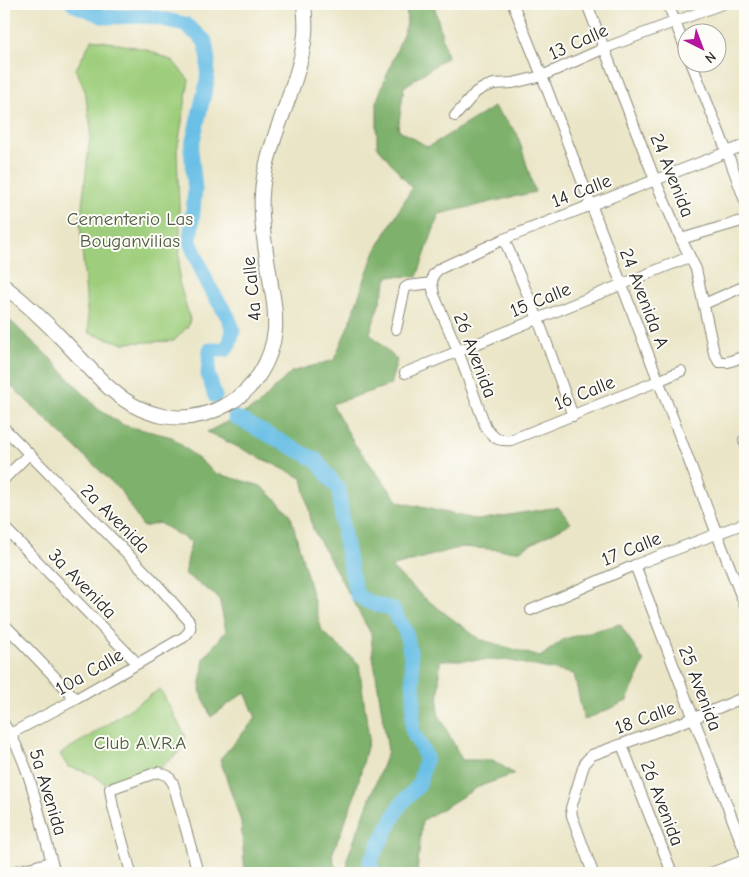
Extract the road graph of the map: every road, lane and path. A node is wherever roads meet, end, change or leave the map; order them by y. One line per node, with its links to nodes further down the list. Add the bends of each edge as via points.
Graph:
1 (304, 4): 22 (main road, 4a Calle, via 305,32 300,62 266,163 262,185 263,231 275,316 273,342 260,374 240,397 206,414 183,418 160,416 133,405 105,384 45,321)
2 (513, 4): 9 (street, 24 Avenida A)
3 (587, 4): 7 (street, 24 Avenida)
4 (668, 4): 6 (street)
5 (722, 4): 6 (street, 13 Calle)
6 (675, 21): 7 (street, 13 Calle)
7 (605, 48): 9 (street, 13 Calle); 13 (street, 24 Avenida)
8 (695, 72): 12 (street)
9 (542, 76): 10 (street, 13 Calle, via 485,87 476,92); 15 (street, 24 Avenida A)
10 (455, 116)
11 (745, 145): 12 (street, 14 Calle)
12 (727, 152): 13 (street, 14 Calle); 14 (street)
13 (655, 180): 15 (street, 14 Calle); 18 (street, 24 Avenida)
14 (745, 201)
15 (591, 206): 17 (street, 14 Calle); 21 (street, 24 Avenida A)
16 (745, 220): 18 (street)
17 (504, 239): 20 (street, 14 Calle, via 439,269); 25 (street)
18 (681, 239): 19 (street, 24 Avenida)
19 (689, 257): 21 (street, 15 Calle); 24 (street, 24 Avenida, via 696,269)
20 (432, 279): 26 (street, via 405,288); 27 (street, 26 Avenida, via 434,295)
21 (621, 284): 25 (street, 15 Calle); 31 (street, 24 Avenida A)
22 (4, 286)
23 (745, 286): 24 (street)
24 (704, 304): 28 (street, 24 Avenida, via 714,353 719,362)
25 (538, 319): 27 (street, 15 Calle); 32 (street)
26 (396, 329)
27 (458, 351): 30 (street, 15 Calle); 34 (street, 26 Avenida, via 486,428 493,438)
28 (745, 356)
29 (681, 371): 31 (street, 16 Calle)
30 (405, 373)
31 (658, 381): 32 (street, 16 Calle); 39 (street, 24 Avenida A)
32 (573, 416): 34 (street, 16 Calle, via 511,440)
33 (4, 428): 35 (street, 2a Avenida)
34 (500, 441)
35 (29, 454): 36 (street); 44 (street, 2a Avenida, via 189,621 191,629)
36 (4, 479)
37 (745, 523): 39 (street, 17 Calle)
38 (4, 527): 45 (street, 3a Avenida)
39 (717, 534): 40 (street, 17 Calle); 41 (street, 24 Avenida A)
40 (635, 564): 42 (street, 17 Calle); 48 (street, 25 Avenida)
41 (745, 606)
42 (531, 610)
43 (4, 624): 47 (street)
44 (184, 637): 45 (street, 10a Calle)
45 (137, 663): 47 (street, 10a Calle)
46 (745, 697): 48 (street, 18 Calle)
47 (76, 699): 50 (street, 10a Calle)
48 (694, 718): 51 (street, 18 Calle); 52 (street, 25 Avenida)
49 (4, 724): 50 (street, 5a Avenida)
50 (10, 734): 54 (street, 5a Avenida, via 26,768)
51 (622, 745): 59 (street, 18 Calle, via 592,755 586,761 571,808); 60 (street, 26 Avenida)
52 (745, 852)
53 (745, 860): 61 (street)
54 (51, 862): 55 (street); 56 (street, 5a Avenida)
55 (10, 873)
56 (55, 873)
57 (131, 873): 58 (street, via 110,789 158,772 168,776 175,787)
58 (198, 873)
59 (593, 873)
60 (672, 873)
61 (711, 873)

